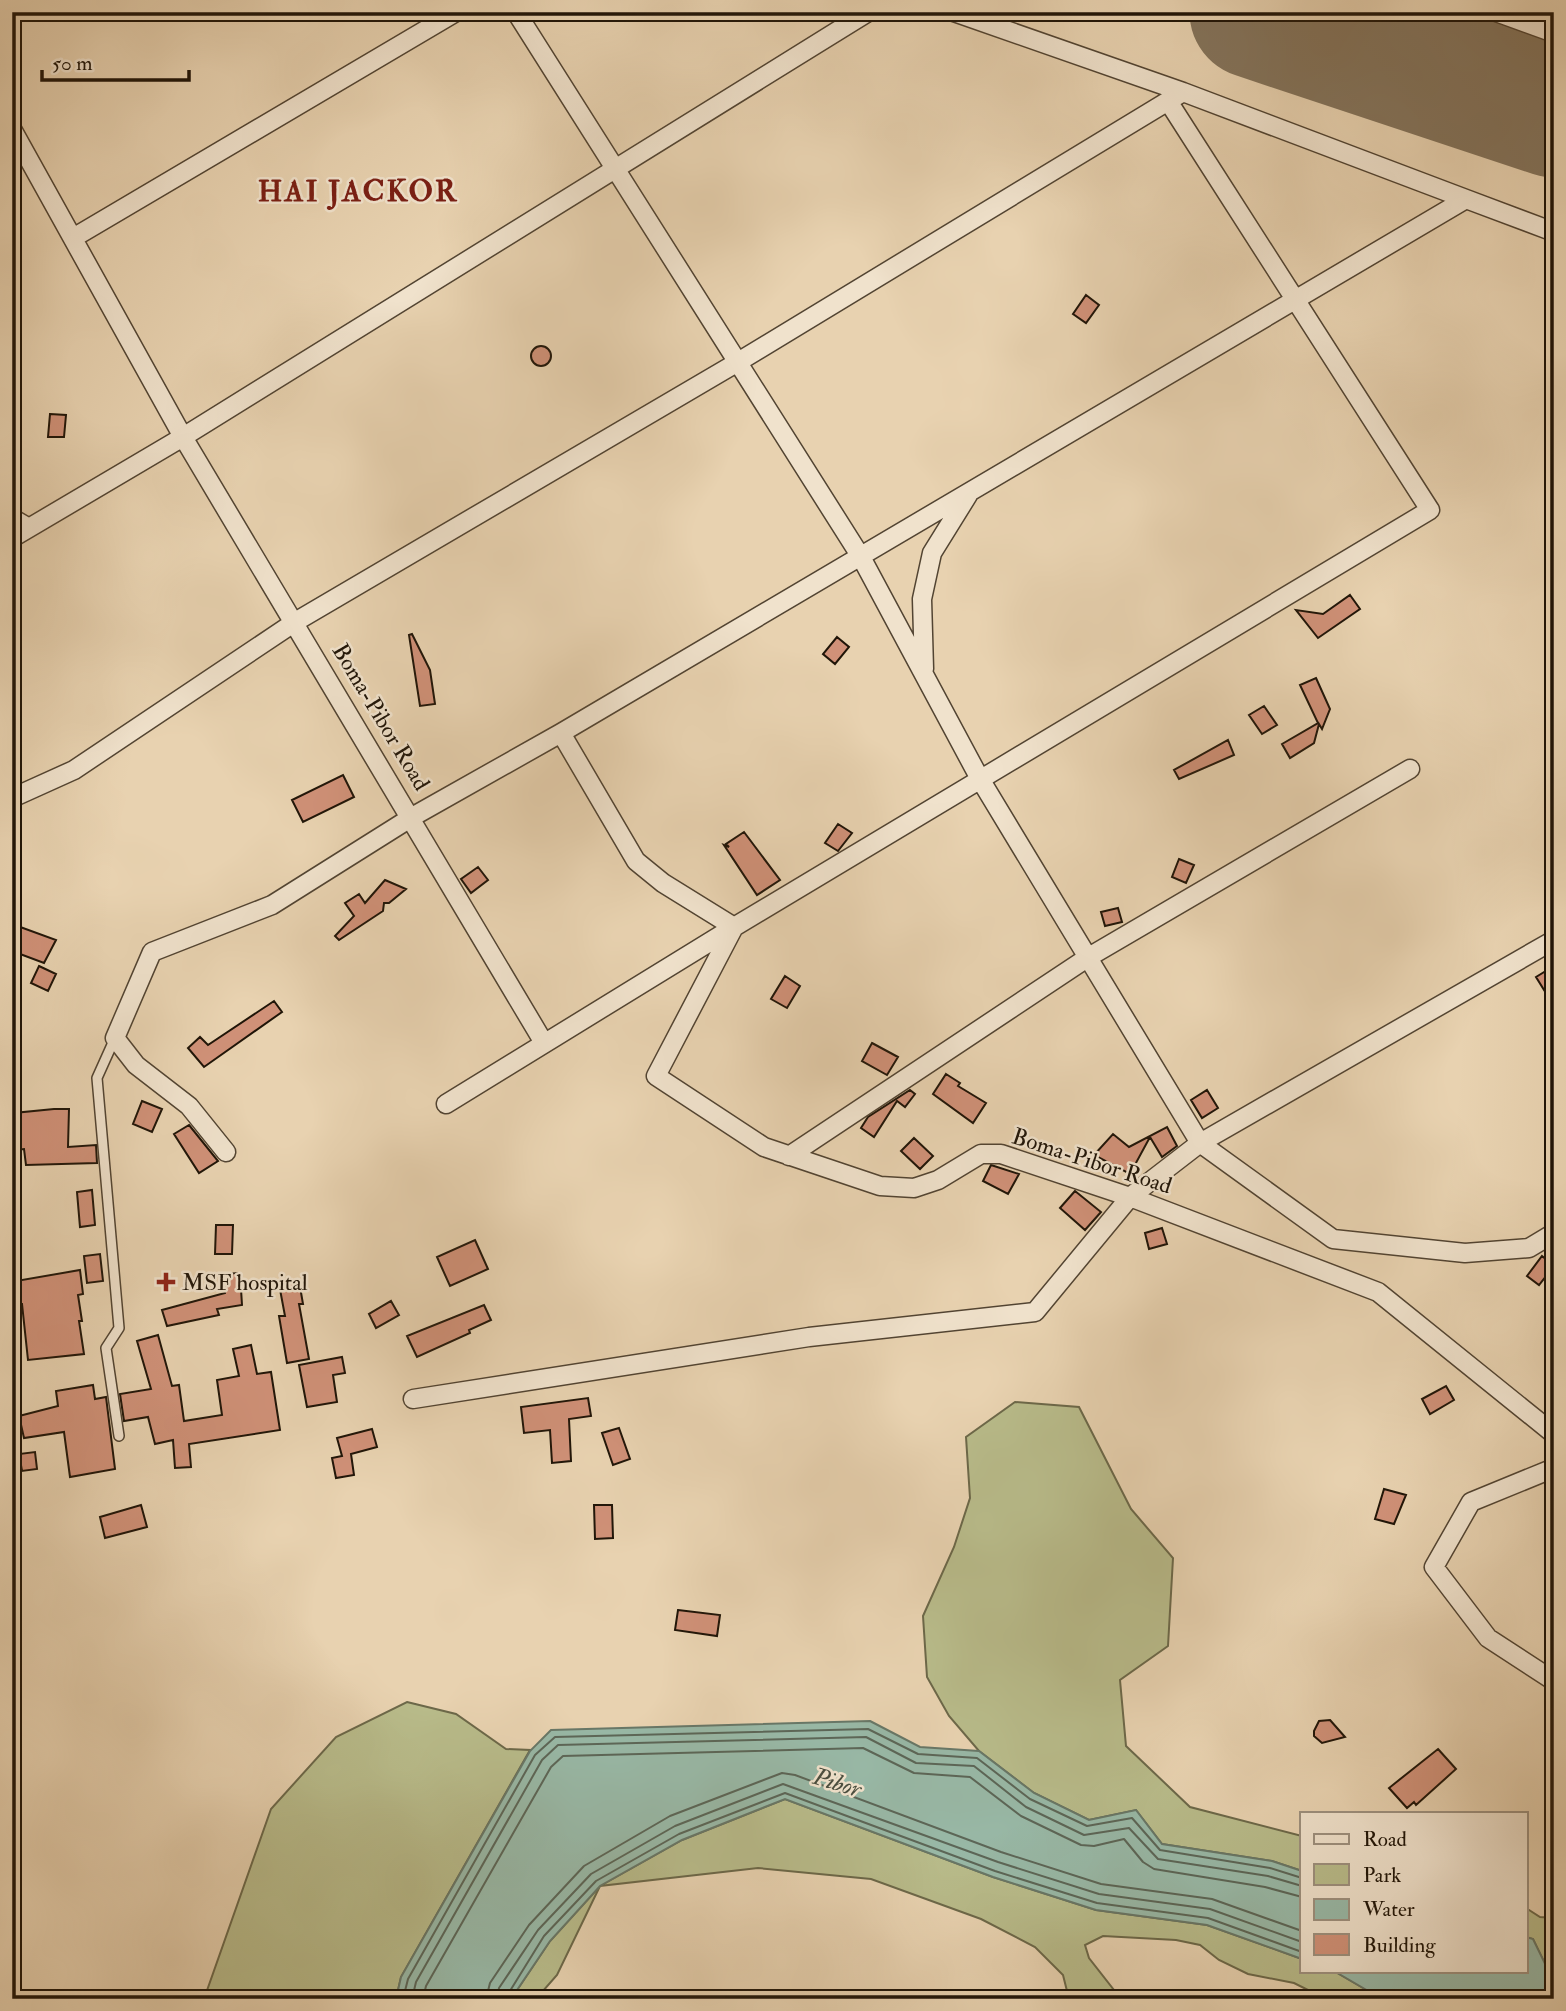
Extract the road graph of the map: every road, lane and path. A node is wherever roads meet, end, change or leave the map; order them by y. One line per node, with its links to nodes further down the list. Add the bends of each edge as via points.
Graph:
1 (17, 12): 7 (street)
2 (456, 12): 14 (street)
3 (516, 12): 11 (street)
4 (869, 12): 11 (street)
5 (954, 12): 9 (street)
6 (1496, 12): 8 (street)
7 (12, 15)
8 (1554, 33)
9 (1175, 96): 12 (street); 15 (street); 16 (street)
10 (12, 129): 14 (street, Boma-Pibor Road)
11 (617, 169): 16 (street); 17 (street)
12 (1466, 199): 13 (street); 15 (street, Boma-Pibor Road)
13 (1554, 232)
14 (72, 238): 17 (street, Boma-Pibor Road)
15 (1295, 300): 18 (street, Boma-Pibor Road); 27 (street, via 1430,510)
16 (738, 362): 22 (street); 23 (street)
17 (183, 438): 20 (street); 23 (street, Boma-Pibor Road)
18 (970, 492): 22 (street, Boma-Pibor Road); 24 (street, via 932,553 922,599)
19 (12, 518): 20 (street)
20 (29, 528): 21 (street)
21 (12, 538)
22 (862, 557): 24 (street); 25 (street, Boma-Pibor Road)
23 (295, 622): 28 (street, via 74,770); 29 (street, Boma-Pibor Road)
24 (925, 675): 27 (street)
25 (561, 733): 29 (street, Boma-Pibor Road); 30 (street, via 636,861)
26 (1410, 769): 32 (street)
27 (981, 779): 30 (street); 32 (street)
28 (12, 798)
29 (412, 817): 33 (street, via 272,905 152,952); 34 (street)
30 (734, 927): 34 (street); 38 (street, Boma-Pibor Road, via 656,1076 764,1147)
31 (1554, 940): 36 (street)
32 (1087, 958): 36 (street); 38 (street)
33 (114, 1038): 37 (street, via 136,1065 189,1106); 43 (lane, via 97,1078 119,1328 106,1348)
34 (544, 1043): 35 (street)
35 (446, 1104)
36 (1200, 1143): 39 (street); 40 (street, via 1333,1239 1465,1252 1529,1248)
37 (226, 1152)
38 (789, 1156): 39 (street, Boma-Pibor Road, via 880,1185 914,1188 981,1154 1001,1154)
39 (1130, 1197): 41 (street, via 1035,1312 809,1337); 42 (street, Boma-Pibor Road, via 1378,1292)
40 (1554, 1233)
41 (413, 1399)
42 (1554, 1434)
43 (119, 1436)
44 (1554, 1468): 45 (street, via 1471,1502 1434,1567 1488,1638)
45 (1554, 1681)

